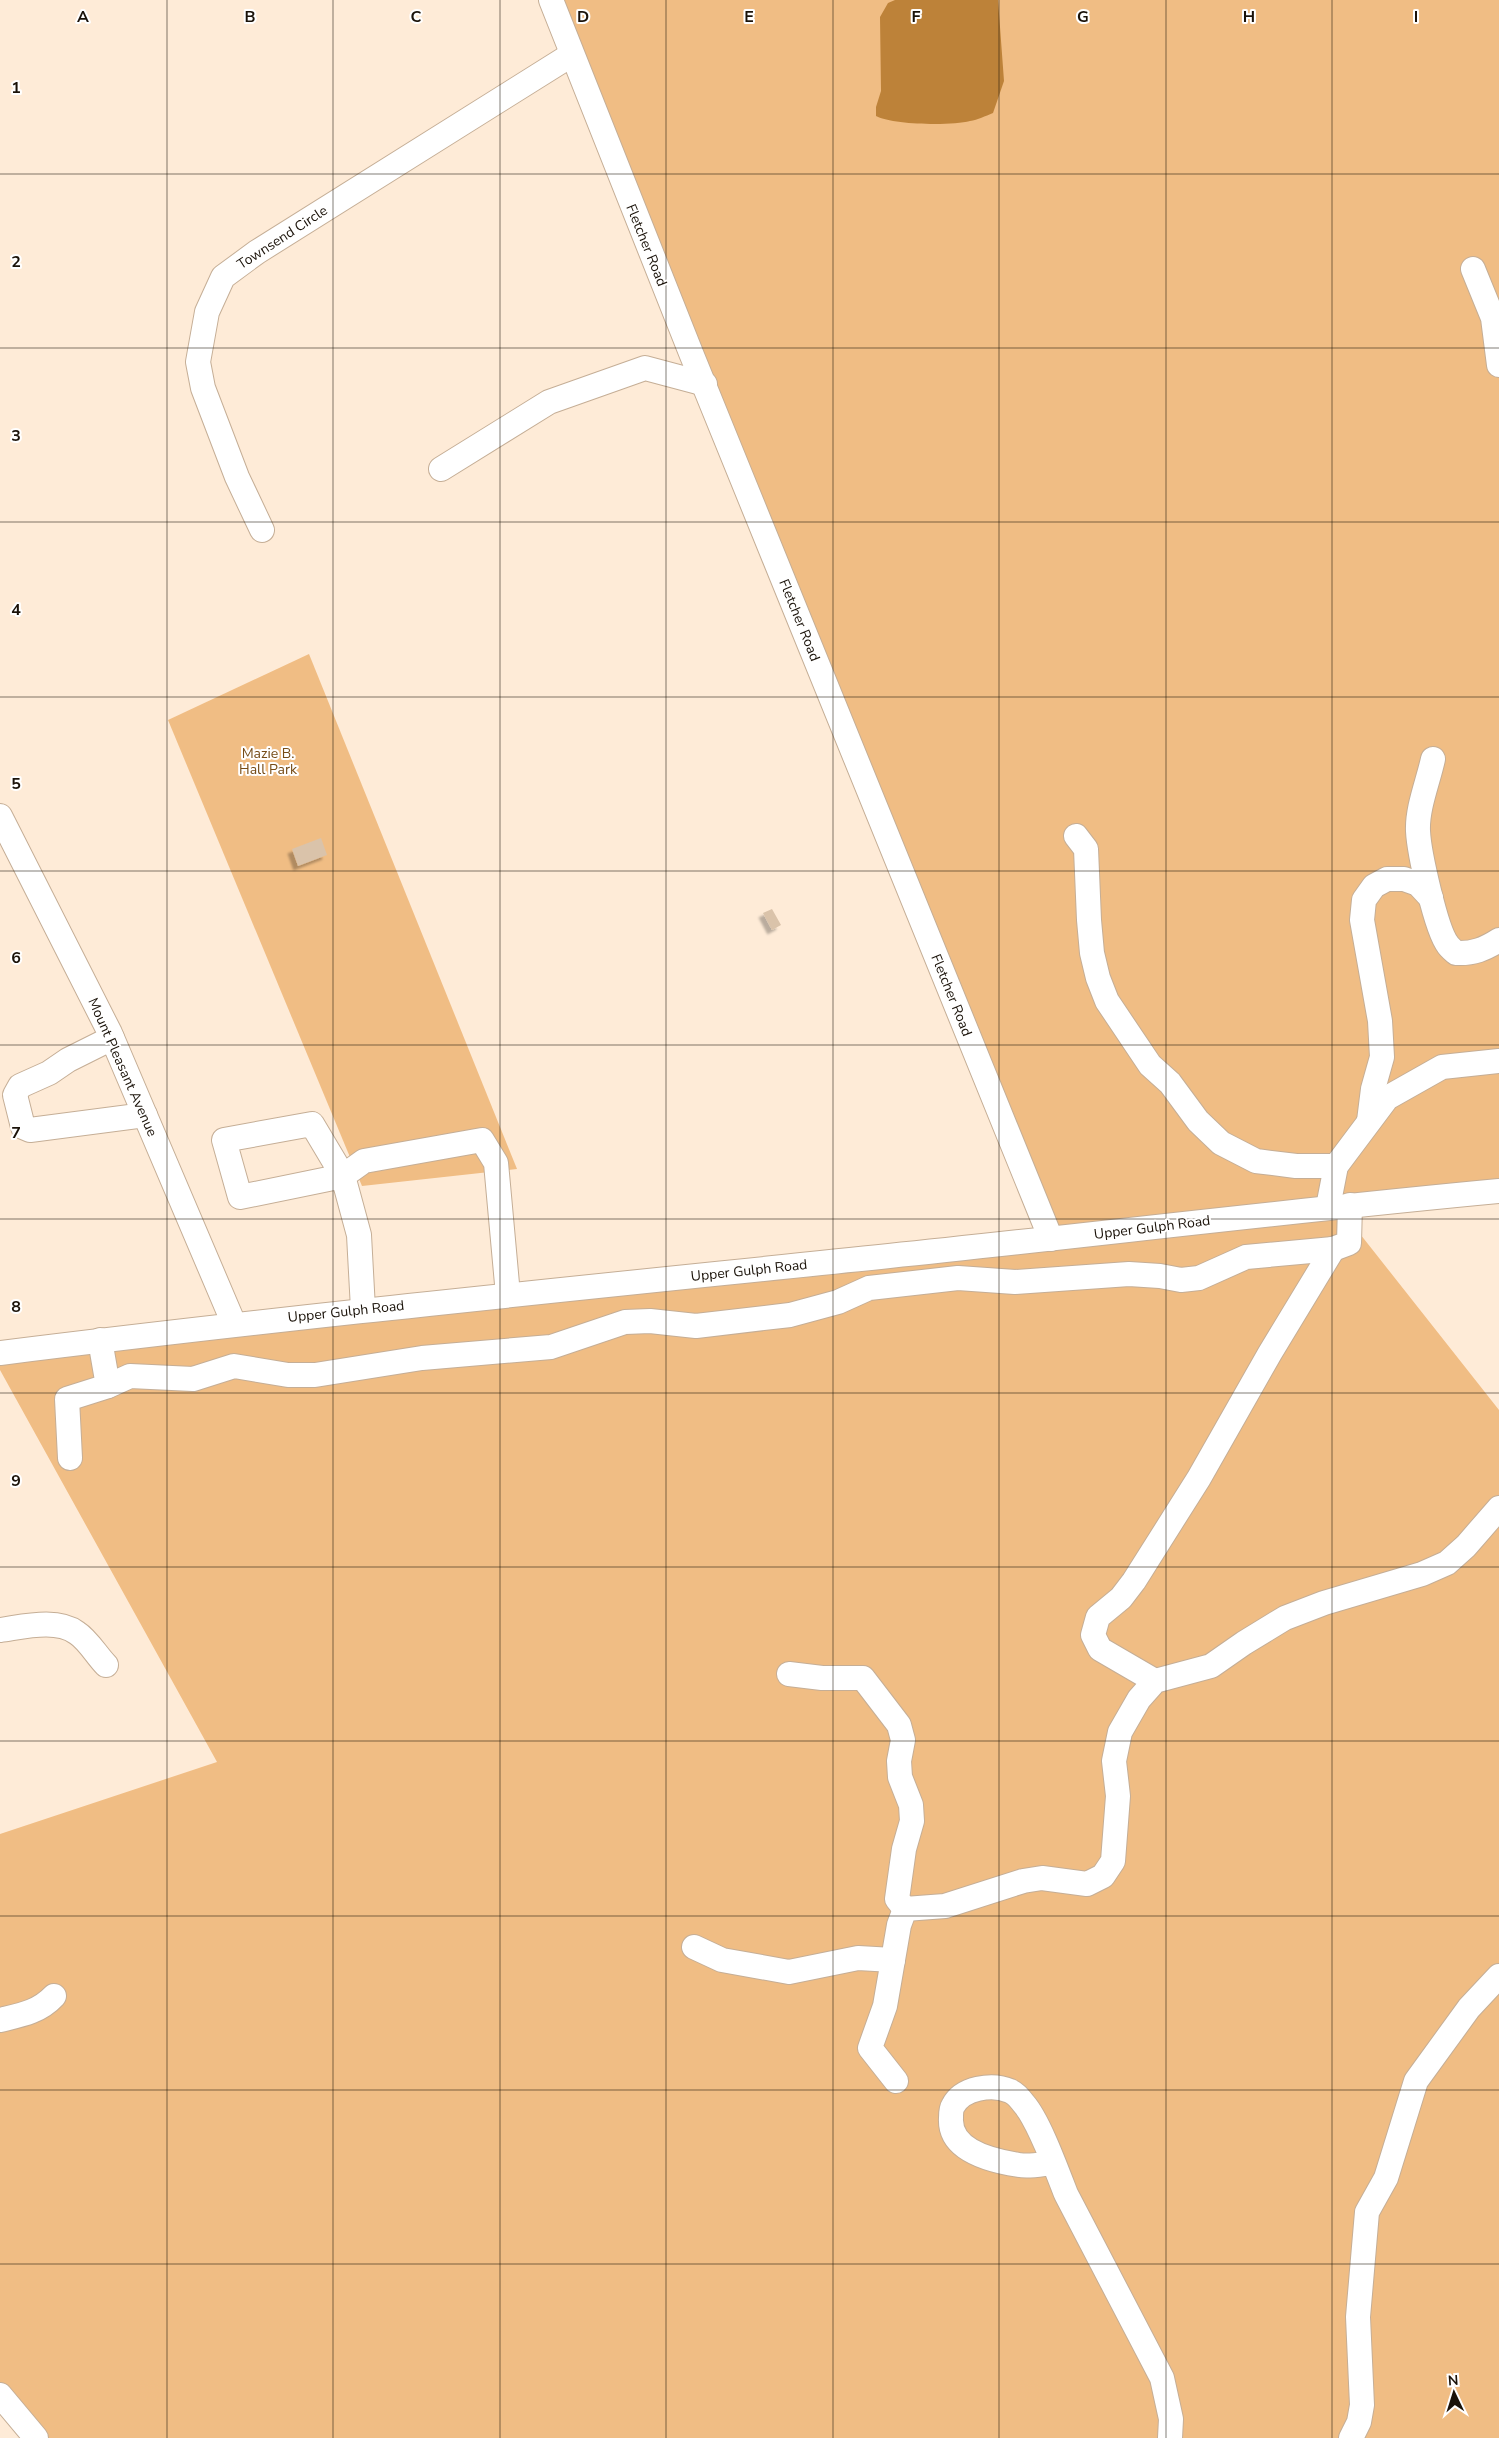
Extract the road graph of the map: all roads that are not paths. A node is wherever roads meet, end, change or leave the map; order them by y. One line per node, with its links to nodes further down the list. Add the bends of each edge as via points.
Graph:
1 (551, 0): 2 (street, Fletcher Road)
2 (571, 55): 5 (street, Fletcher Road); 7 (street, Townsend Circle, via 222,277 207,312 198,362 202,388)
3 (1473, 269): 4 (street, via 1493,318)
4 (1499, 365)
5 (705, 384): 6 (street, via 644,368 549,402); 21 (street, Fletcher Road)
6 (441, 469)
7 (262, 530)
8 (1433, 759): 11 (street, via 1418,830)
9 (0, 816): 13 (street, Mount Pleasant Avenue)
10 (1076, 836): 17 (street, via 1086,849 1090,928 1098,978 1107,1001 1150,1065 1170,1083 1198,1121 1222,1143 1256,1161)
11 (1431, 898): 12 (street, via 1440,930 1447,945 1456,953 1486,949); 16 (street, via 1418,884 1404,879 1387,879 1374,886 1364,900 1362,920 1380,1021 1382,1057)
12 (1499, 940)
13 (112, 1038): 15 (street, Mount Pleasant Avenue); 15 (street, via 20,1086 15,1095 23,1127 30,1130)
14 (1499, 1061): 16 (street, via 1442,1067 1387,1098)
15 (145, 1115): 25 (street, Mount Pleasant Avenue)
16 (1368, 1121): 17 (street)
17 (1336, 1166): 20 (street)
18 (343, 1176): 18 (street, via 312,1124 224,1140 240,1197); 23 (street, via 364,1161 482,1140 496,1163); 24 (street, via 359,1235)
19 (1499, 1191): 20 (street, Upper Gulph Road)
20 (1339, 1206): 21 (street, Upper Gulph Road); 22 (street, via 1349,1243)
21 (1051, 1238): 23 (street, Upper Gulph Road)
22 (1333, 1249): 28 (street, via 1246,1257 1199,1278 1181,1280 1129,1274 1015,1282 958,1278 869,1288 838,1302 790,1315 696,1326 625,1322 551,1347 422,1358 315,1375 288,1375 234,1366 193,1379 130,1376); 34 (street, via 1134,1582 1098,1617 1093,1635 1100,1649)
23 (508, 1295): 24 (street, Upper Gulph Road)
24 (363, 1309): 25 (street, Upper Gulph Road)
25 (234, 1324): 26 (street, Upper Gulph Road)
26 (100, 1340): 27 (street, Upper Gulph Road); 28 (street)
27 (0, 1353)
28 (108, 1386): 29 (street, via 67,1399)
29 (70, 1458)
30 (1499, 1508): 34 (street, via 1466,1546 1447,1562 1422,1574 1285,1618 1211,1666)
31 (0, 1630): 32 (street, via 38,1625 58,1626 77,1632)
32 (106, 1665)
33 (789, 1674): 35 (street, via 863,1678 899,1725 902,1740 898,1762 900,1777 911,1805 912,1821 904,1848 897,1899)
34 (1155, 1681): 35 (street, via 1120,1732 1114,1761 1118,1796 1113,1861 1103,1876 1087,1884 1042,1878 1023,1880 945,1906)
35 (905, 1909): 37 (street)
36 (694, 1947): 37 (street, via 722,1960 789,1972 858,1958)
37 (893, 1960): 41 (street, via 885,2006 870,2048)
38 (1499, 1976): 46 (street, via 1469,2008 1416,2081 1386,2178 1367,2212 1358,2317 1362,2406)
39 (54, 1996): 40 (street, via 34,2011)
40 (0, 2020)
41 (896, 2081)
42 (1053, 2163): 45 (street, via 1162,2378 1171,2418)
43 (0, 2395): 44 (street)
44 (36, 2438)
45 (1170, 2438)
46 (1351, 2438)

